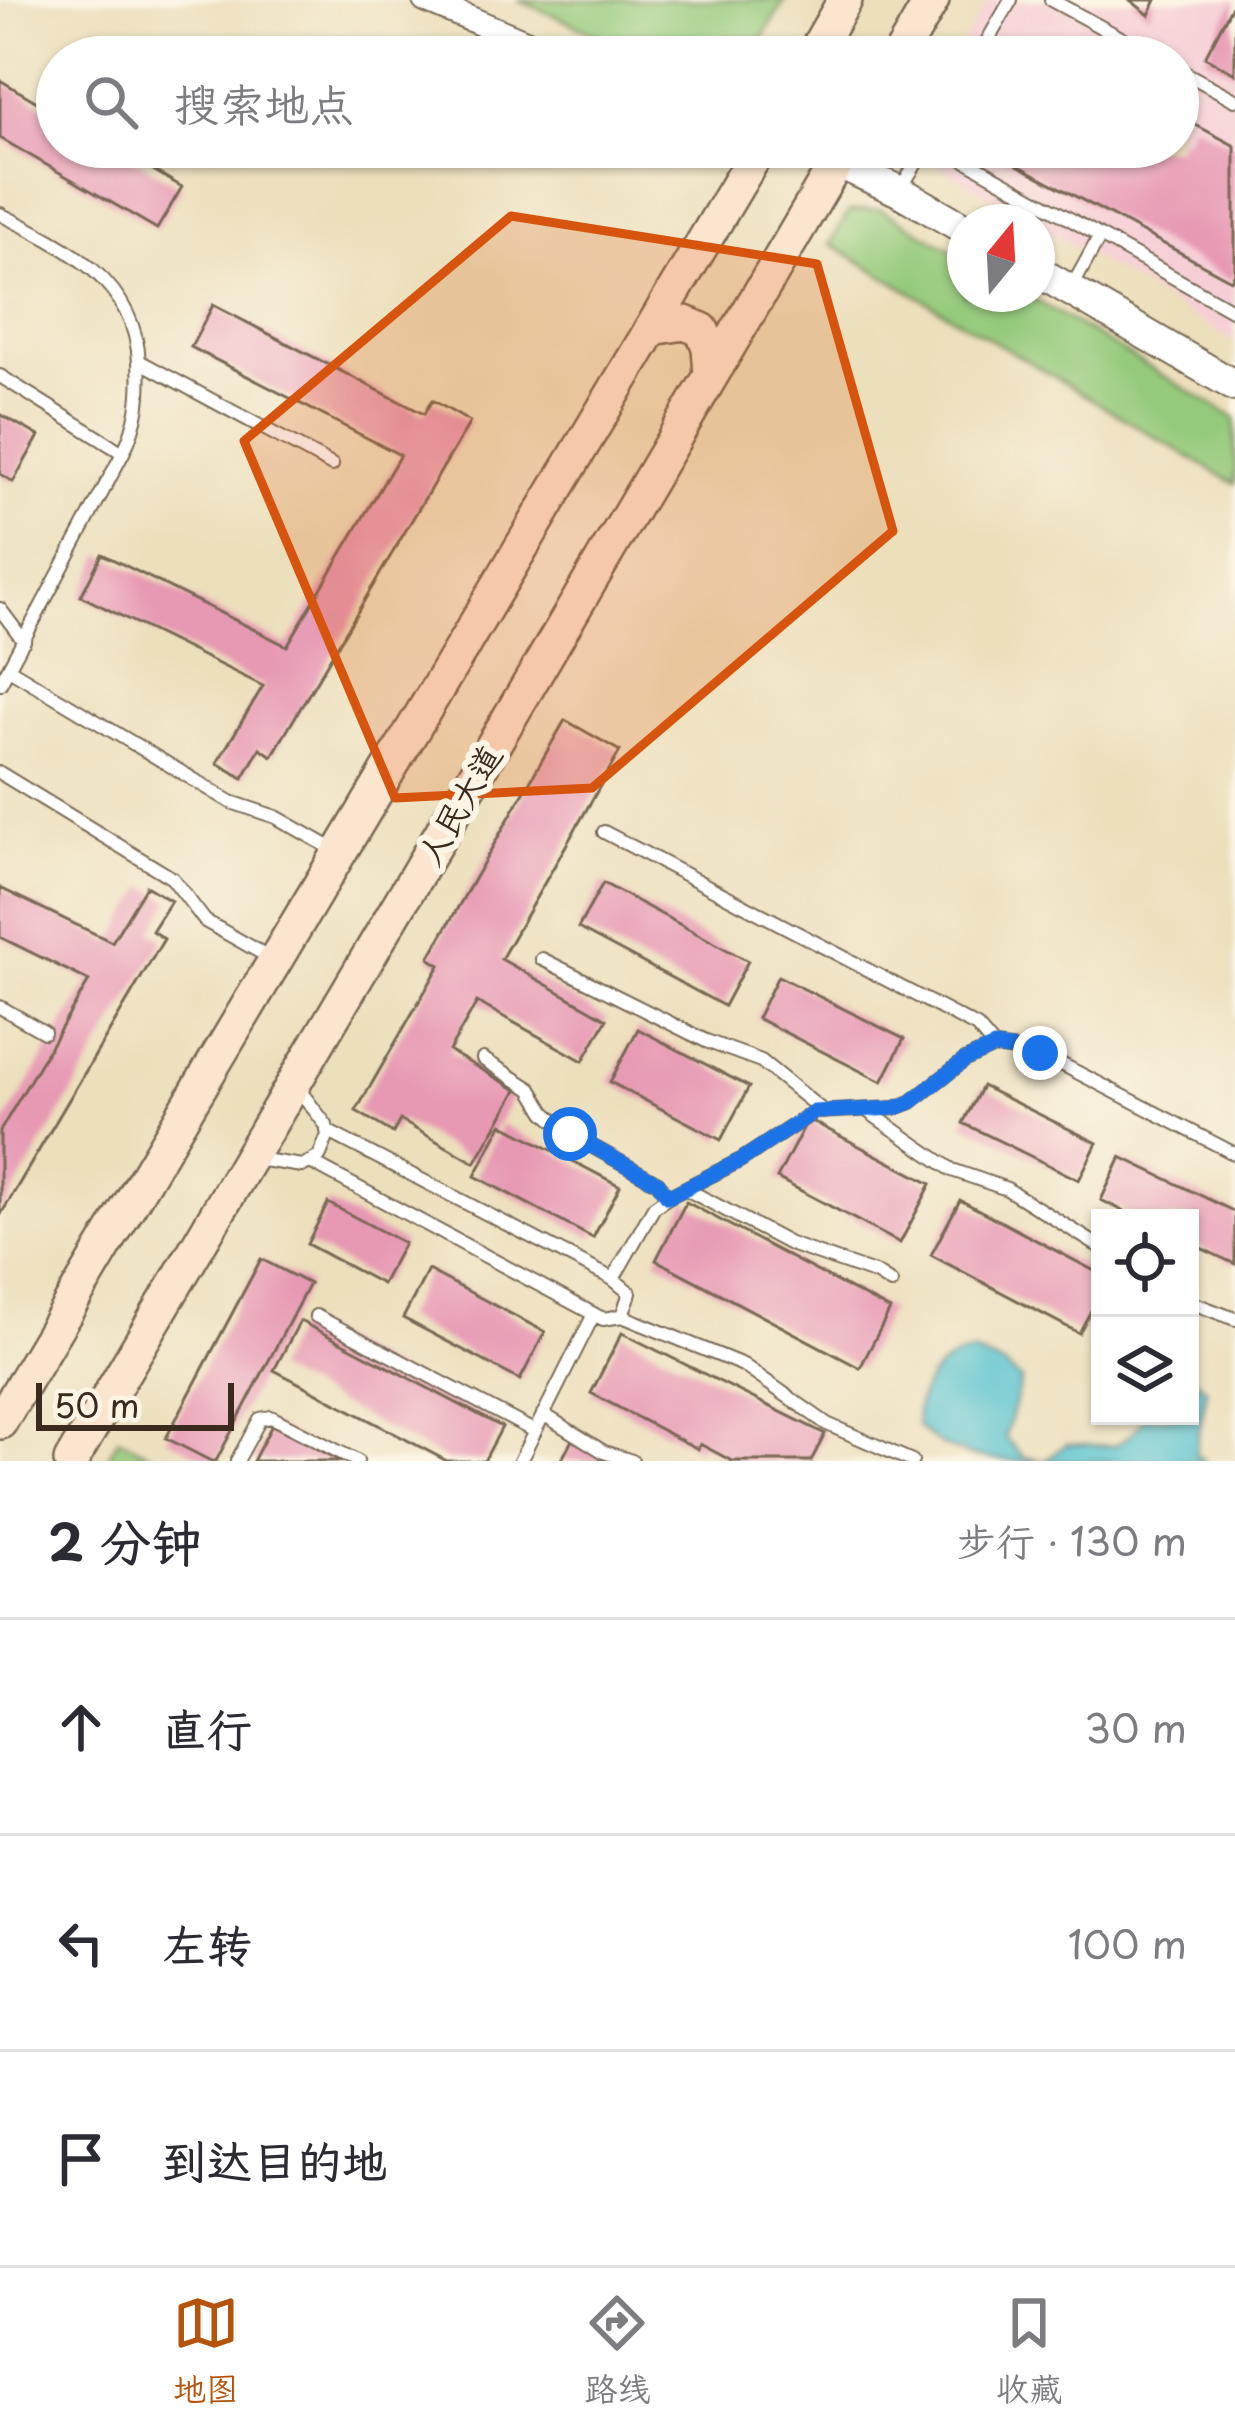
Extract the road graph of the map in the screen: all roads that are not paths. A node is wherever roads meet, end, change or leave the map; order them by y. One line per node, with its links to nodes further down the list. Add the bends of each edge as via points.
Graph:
1 (425, 0): 6 (street)
2 (845, 0): 7 (main road)
3 (932, 0): 8 (main road)
4 (1011, 0): 9 (lane)
5 (1051, 0): 10 (lane)
6 (511, 36)
7 (824, 36)
8 (911, 36)
9 (990, 36)
10 (1117, 36)
11 (1199, 80): 12 (lane)
12 (1235, 100)
13 (747, 168): 25 (main road)
14 (834, 168): 27 (main road, 人民大道)
15 (864, 168): 18 (street)
16 (913, 168): 18 (lane)
17 (979, 168): 21 (lane)
18 (899, 191): 20 (street)
19 (0, 214): 26 (lane, via 55,242 109,284 131,316)
20 (947, 219)
21 (1100, 236): 23 (lane); 24 (lane)
22 (1055, 281): 23 (street)
23 (1070, 290): 29 (street)
24 (1235, 311)
25 (652, 328): 27 (main road, via 685,323 702,330); 38 (main road)
26 (140, 361): 30 (lane, via 138,421); 31 (lane)
27 (711, 375): 45 (main road, 人民大道)
28 (0, 376): 30 (lane)
29 (1235, 386)
30 (123, 453): 33 (lane)
31 (332, 465)
32 (0, 609): 33 (lane)
33 (24, 641): 34 (lane)
34 (9, 669): 35 (lane); 38 (lane, via 231,802)
35 (0, 684)
36 (0, 773): 40 (lane, via 172,878 205,921)
37 (604, 832): 43 (lane, via 977,1028)
38 (339, 852): 40 (main road)
39 (542, 959): 46 (lane, via 761,1061)
40 (274, 961): 62 (main road)
41 (0, 1007): 42 (lane)
42 (44, 1031)
43 (994, 1047): 47 (lane, via 911,1102); 49 (lane, via 1040,1053)
44 (483, 1060): 53 (lane, via 531,1089 570,1134 658,1183)
45 (294, 1082): 48 (lane); 50 (main road, 人民大道)
46 (824, 1112): 47 (lane); 52 (lane)
47 (868, 1112): 54 (lane, via 952,1170 1007,1189)
48 (327, 1131): 51 (lane); 55 (lane)
49 (1235, 1154)
50 (249, 1158): 51 (lane); 66 (main road, 人民大道)
51 (312, 1163): 58 (lane)
52 (686, 1189): 53 (lane); 56 (lane, via 790,1244)
53 (668, 1197): 55 (lane, via 654,1207)
54 (1091, 1240)
55 (614, 1279): 60 (lane, via 630,1293)
56 (891, 1283)
57 (1199, 1305): 61 (lane)
58 (594, 1314): 60 (lane); 63 (lane)
59 (316, 1316): 65 (lane)
60 (622, 1316): 71 (lane, via 743,1365 827,1424)
61 (1235, 1319)
62 (12, 1374): 64 (main road)
63 (543, 1414): 65 (lane); 70 (lane)
64 (0, 1422)
65 (534, 1430): 69 (lane)
66 (71, 1461)
67 (237, 1461): 68 (lane, via 260,1419 271,1417)
68 (356, 1461)
69 (520, 1461)
70 (632, 1461)
71 (912, 1461)

